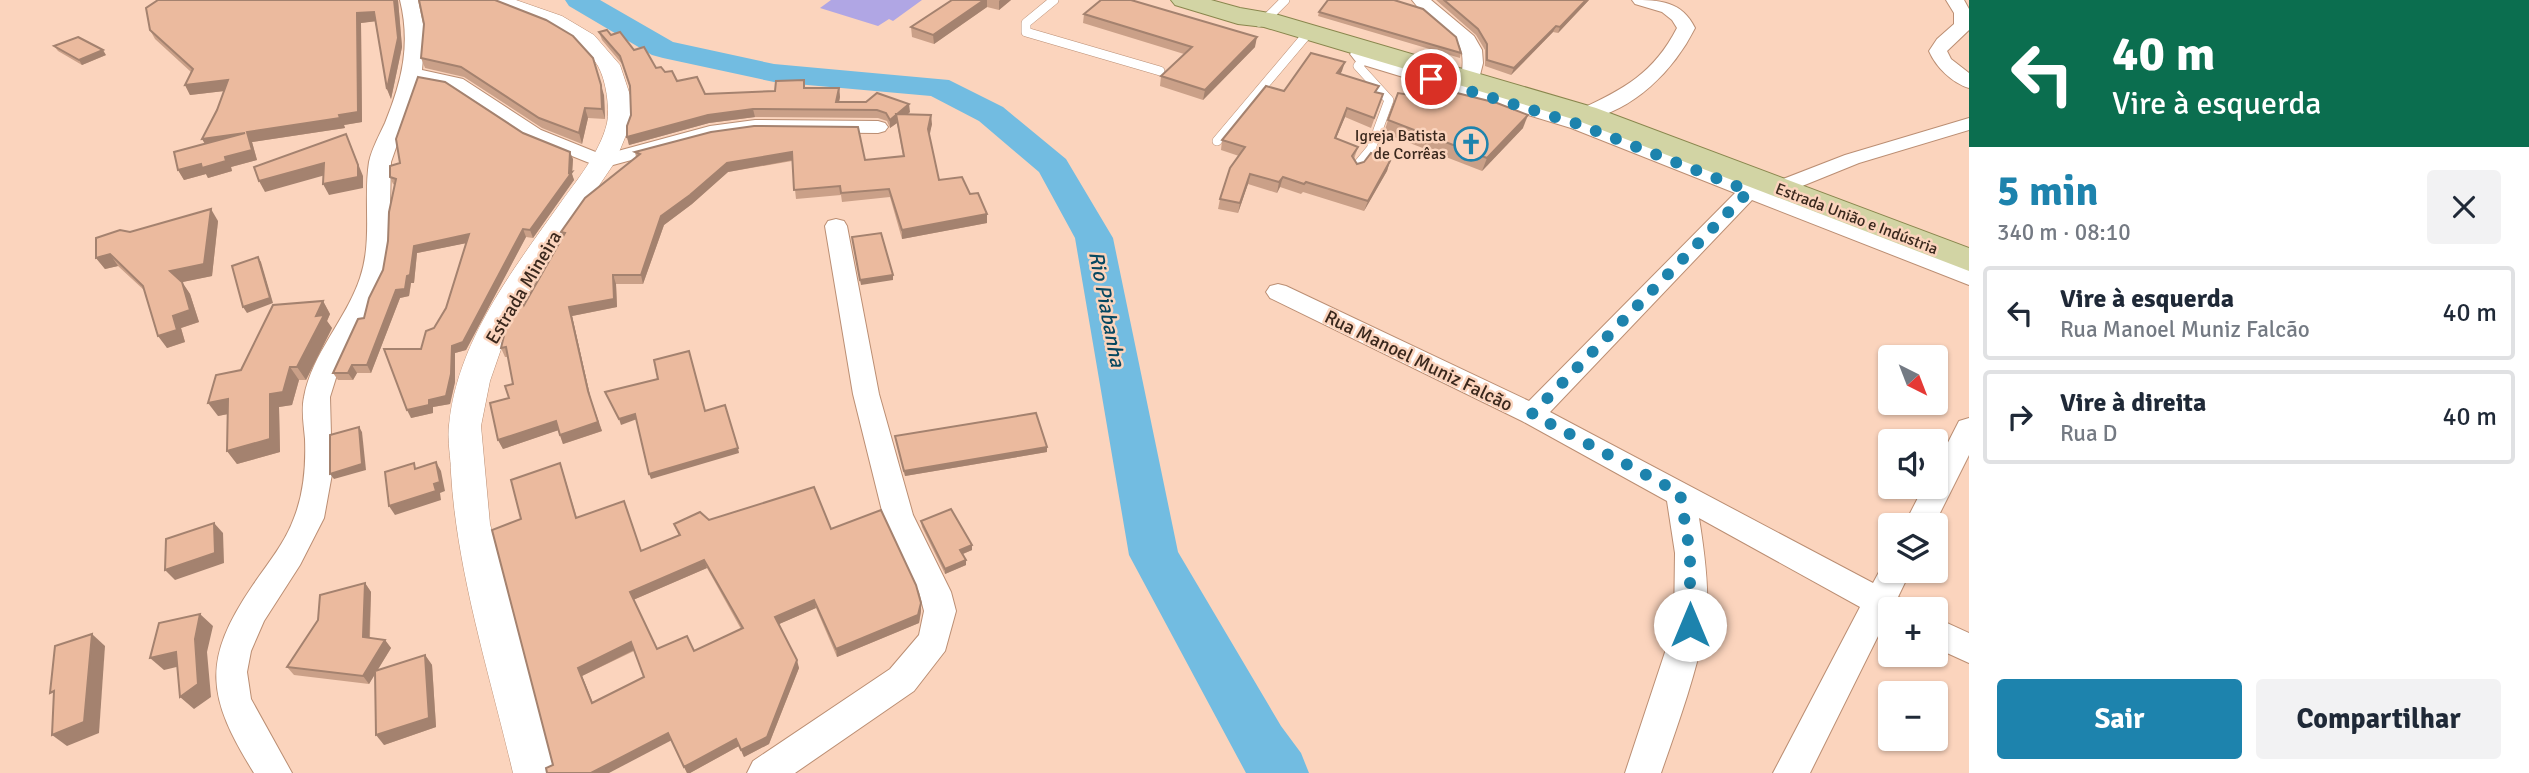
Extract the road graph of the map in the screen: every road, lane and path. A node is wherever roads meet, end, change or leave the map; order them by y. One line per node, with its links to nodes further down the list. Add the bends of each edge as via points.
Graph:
1 (409, 0): 14 (street, via 417,26)
2 (497, 0): 21 (street, Estrada Mineira, via 554,21 586,40 608,65 618,95 619,123)
3 (1054, 0): 13 (lane, via 1026,23 1026,32)
4 (1173, 0): 10 (lane, via 1229,20 1255,23)
5 (1184, 0): 10 (main road, Estrada União e Indústria, via 1238,16)
6 (1218, 0): 10 (main road, Estrada União e Indústria)
7 (1421, 0): 15 (street, via 1474,49)
8 (1640, 0): 17 (street, via 1682,17 1686,29 1677,49 1645,83)
9 (1955, 0): 16 (street, via 1963,13 1963,26 1938,51 1943,62)
10 (1276, 10): 11 (main road, Estrada União e Indústria)
11 (1309, 32): 12 (main road, Estrada União e Indústria); 20 (lane)
12 (1364, 54): 15 (main road, Estrada União e Indústria); 22 (lane, via 1359,66 1390,100 1371,149); 23 (street)
13 (1160, 71)
14 (414, 75): 21 (street, via 456,83 534,134); 36 (street, via 380,159 373,276 336,346 316,400 319,461 309,519 240,637 231,671 232,693 243,724)
15 (1471, 79): 17 (main road, Estrada União e Indústria)
16 (1969, 82)
17 (1587, 114): 23 (main road, Estrada União e Indústria)
18 (1969, 124): 23 (street)
19 (878, 127): 21 (street, via 755,125 710,132)
20 (1217, 141)
21 (602, 162): 37 (street, Estrada Mineira, via 526,272 492,332 474,381 465,426 472,524)
22 (1356, 167)
23 (1764, 190): 25 (main road, Estrada União e Indústria); 26 (street); 28 (street)
24 (836, 226): 38 (street, via 866,394 895,501 940,611 934,641 902,680)
25 (1969, 260)
26 (1969, 277)
27 (1278, 292): 28 (street, Rua Manoel Muniz Falcão)
28 (1532, 414): 30 (street, Rua Manoel Muniz Falcão)
29 (1969, 428): 31 (street)
30 (1680, 493): 32 (street, Rua Manoel Muniz Falcão); 39 (street, via 1690,553 1690,625)
31 (1925, 513)
32 (1878, 602)
33 (1878, 620): 40 (street)
34 (1948, 638): 35 (street)
35 (1969, 649)
36 (274, 773)
37 (534, 773)
38 (765, 773)
39 (1643, 773)
40 (1791, 773)

